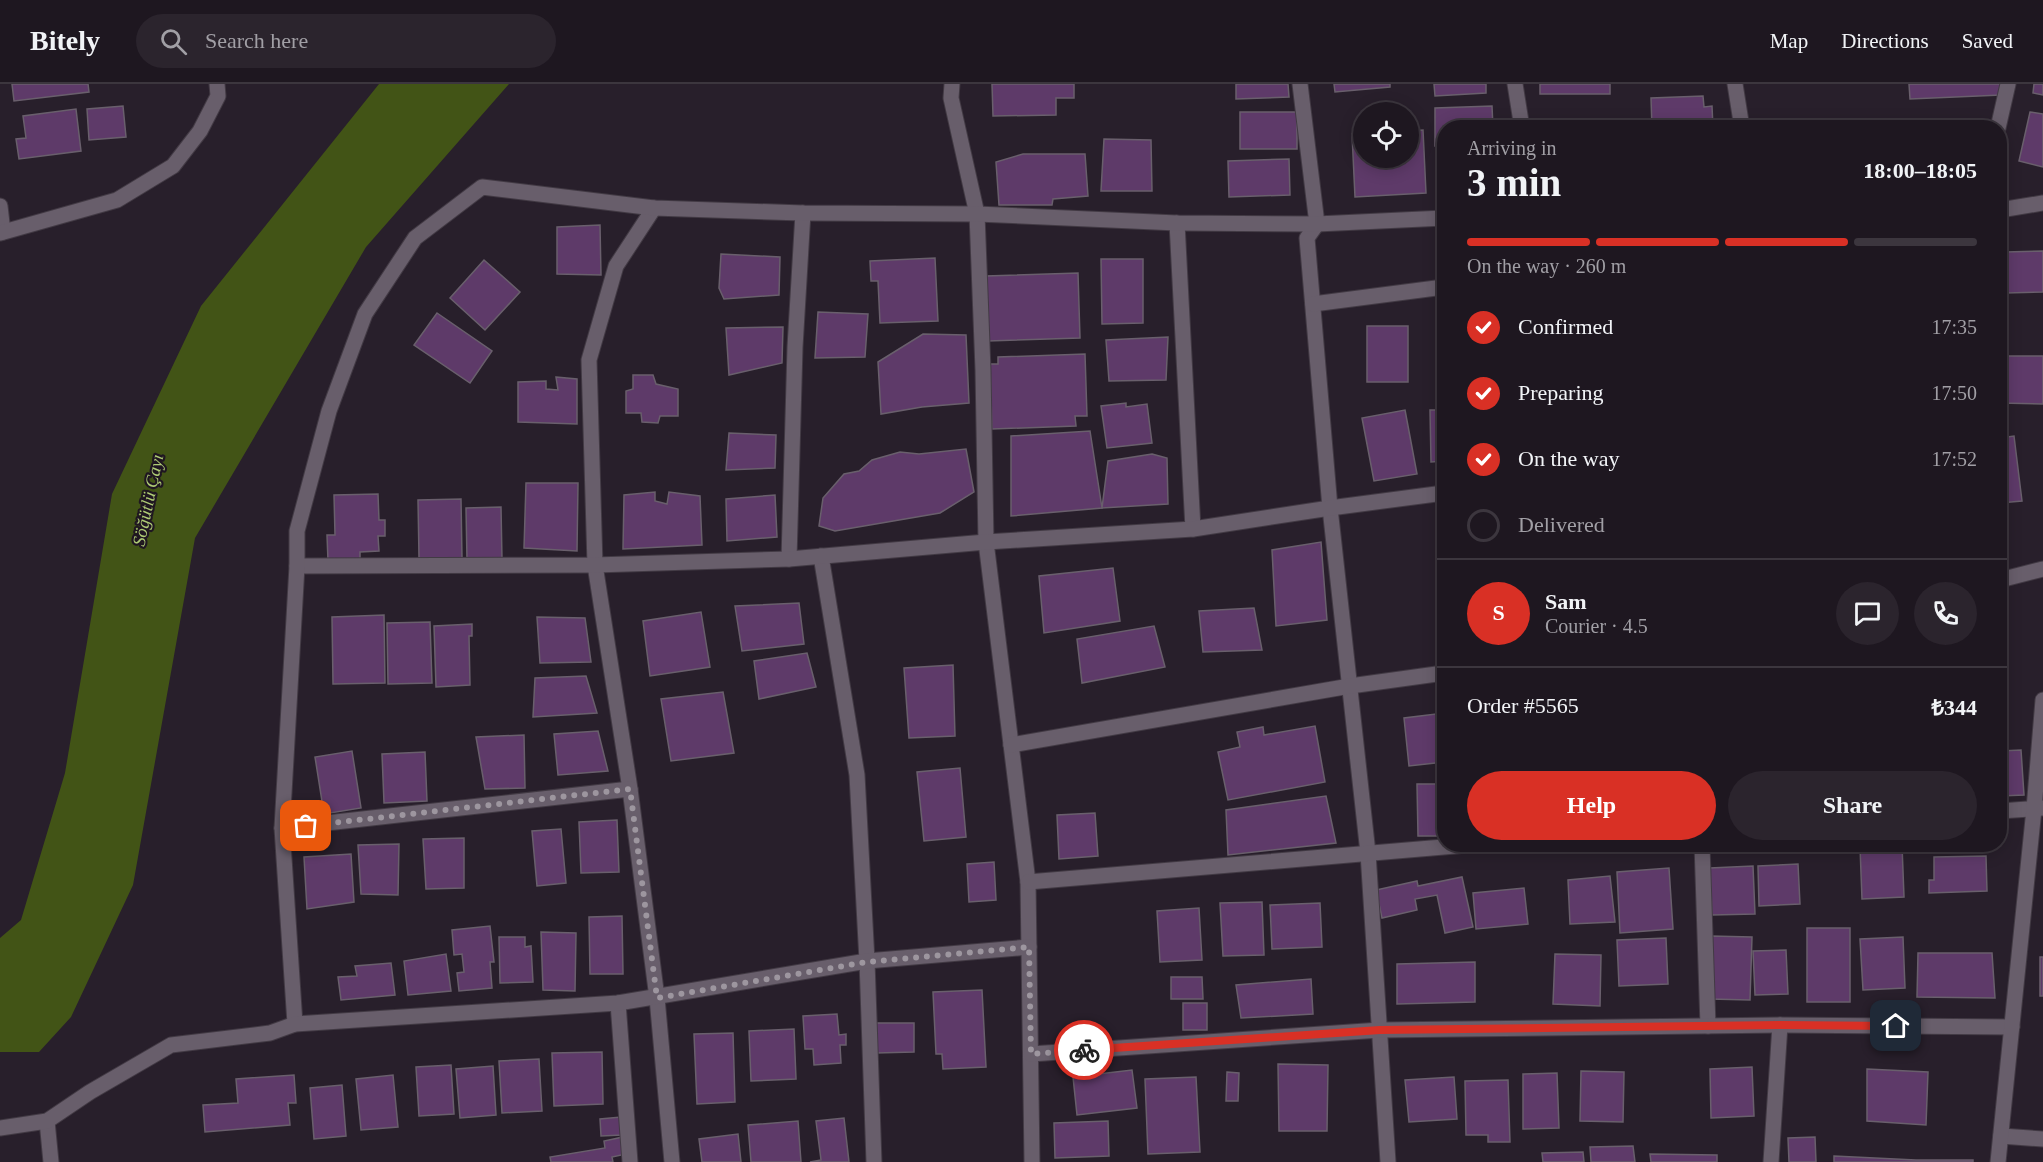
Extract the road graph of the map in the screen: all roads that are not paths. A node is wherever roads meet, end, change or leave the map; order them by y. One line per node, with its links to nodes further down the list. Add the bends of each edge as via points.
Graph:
1 (216, 84): 19 (street, via 218,96 200,131 173,166 117,200)
2 (952, 84): 15 (street, via 951,98)
3 (1300, 84): 18 (street)
4 (1515, 84): 7 (street)
5 (1734, 84): 8 (street)
6 (2008, 84): 9 (street)
7 (1521, 120)
8 (1741, 120)
9 (2000, 120)
10 (2043, 203): 13 (street)
11 (0, 206): 19 (street)
12 (654, 208): 14 (street); 28 (street, via 616,266 589,360); 29 (street, via 483,187 415,238 364,314 329,411 297,531)
13 (2007, 209)
14 (803, 213): 15 (street); 27 (street)
15 (977, 214): 17 (street); 25 (street)
16 (1437, 218): 18 (street)
17 (1177, 223): 18 (street); 24 (street)
18 (1317, 224): 21 (street, via 1307,238)
19 (1, 232)
20 (1437, 288): 21 (street)
21 (1313, 304): 23 (street)
22 (1437, 494): 23 (street)
23 (1330, 508): 24 (street); 33 (street)
24 (1193, 529): 25 (street)
25 (986, 542): 26 (street); 35 (street)
26 (821, 556): 27 (street); 45 (street, via 857,775)
27 (789, 559): 28 (street)
28 (595, 565): 29 (street); 36 (street)
29 (297, 566): 39 (street)
30 (2043, 569): 31 (street)
31 (2007, 578)
32 (1437, 674): 33 (street)
33 (1350, 686): 35 (street); 42 (street)
34 (2043, 700): 37 (street)
35 (1011, 745): 43 (street)
36 (630, 789): 39 (street); 46 (street)
37 (2039, 809): 38 (street); 51 (street)
38 (2007, 811)
39 (282, 828): 48 (street)
40 (1437, 847): 42 (street)
41 (1702, 852): 50 (street)
42 (1368, 853): 43 (street); 52 (street)
43 (1028, 882): 44 (street)
44 (1029, 947): 45 (street); 53 (street)
45 (867, 962): 46 (street); 61 (street)
46 (657, 998): 47 (street); 60 (street)
47 (618, 1003): 48 (street); 59 (street)
48 (295, 1024): 54 (street, via 270,1033 171,1045)
49 (1780, 1025): 50 (street); 51 (street); 64 (street)
50 (1708, 1026): 52 (street)
51 (2012, 1027): 56 (street)
52 (1380, 1030): 53 (street); 63 (street)
53 (1031, 1054): 62 (street)
54 (47, 1121): 55 (street); 58 (street)
55 (0, 1128)
56 (2001, 1136): 57 (street); 65 (street)
57 (2043, 1139)
58 (51, 1162)
59 (630, 1162)
60 (672, 1162)
61 (874, 1162)
62 (1032, 1162)
63 (1388, 1162)
64 (1771, 1162)
65 (1998, 1162)

